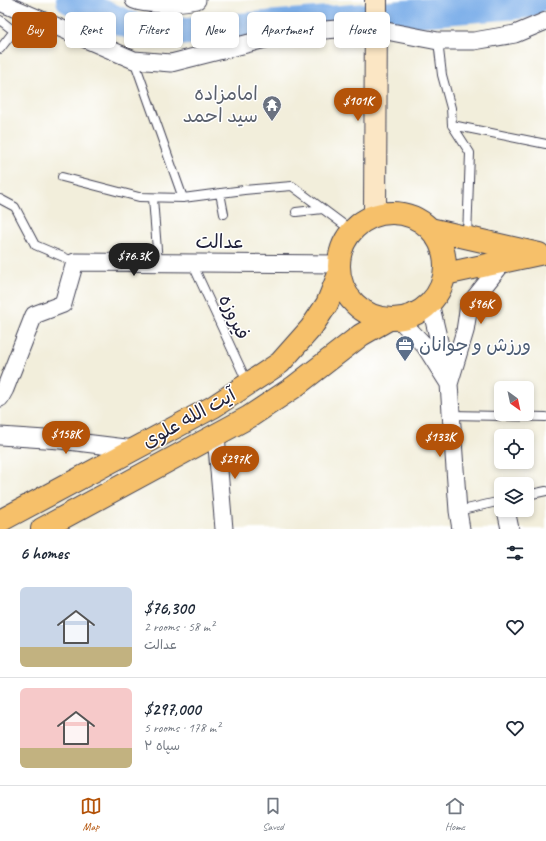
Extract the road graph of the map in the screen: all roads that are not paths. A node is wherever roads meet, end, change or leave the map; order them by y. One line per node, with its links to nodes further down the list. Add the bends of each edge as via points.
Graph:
1 (134, 0): 2 (street, via 141,3)
2 (197, 0)
3 (376, 0): 5 (main road)
4 (0, 2): 13 (street)
5 (376, 12)
6 (0, 20): 12 (lane, via 14,32)
7 (546, 21): 10 (street, via 516,34 474,41)
8 (334, 29): 13 (street, via 289,33 171,63)
9 (390, 31): 10 (street)
10 (438, 40): 14 (lane)
11 (376, 48): 24 (main road)
12 (0, 49)
13 (134, 60): 19 (lane)
14 (452, 125): 15 (lane); 27 (lane, via 470,153)
15 (546, 144)
16 (62, 177): 18 (lane, via 139,197)
17 (220, 193): 19 (lane); 21 (lane, via 292,186); 23 (lane)
18 (154, 198): 19 (lane); 31 (lane)
19 (183, 198)
20 (0, 199): 30 (lane, via 15,206 35,245)
21 (323, 209): 22 (lane); 26 (lane)
22 (296, 212)
23 (224, 214)
24 (375, 215): 25 (main road, via 389,212 405,214 419,219); 26 (main road, via 362,221)
25 (430, 229): 27 (main road); 34 (main road, via 438,238 443,250)
26 (352, 230): 33 (main road, via 342,246)
27 (467, 237): 28 (main road)
28 (542, 254): 29 (main road)
29 (504, 261): 34 (main road); 38 (street, via 469,305 465,331)
30 (75, 262): 31 (street, عدالت); 39 (street, via 63,304 34,315)
31 (158, 263): 32 (street, عدالت)
32 (192, 263): 33 (street, عدالت); 37 (lane, فیروزه)
33 (338, 269): 36 (main road, via 343,288 350,300 375,316); 37 (main road, آیت الله علوی, via 327,304 311,328 280,363)
34 (445, 274): 35 (main road, via 439,290)
35 (430, 303): 36 (main road, via 415,313); 38 (street)
36 (394, 319): 38 (street, via 426,346); 42 (main road, آیت الله علوی, via 361,335 294,387 249,417)
37 (248, 384): 44 (main road, آیت الله علوی, via 213,407)
38 (449, 384): 40 (street)
39 (0, 398)
40 (451, 415): 41 (lane); 48 (street)
41 (546, 417)
42 (216, 434): 51 (main road, آیت الله علوی); 52 (street)
43 (0, 436): 44 (street)
44 (134, 449): 50 (main road, آیت الله علوی)
45 (546, 491): 46 (lane)
46 (534, 494)
47 (494, 503): 48 (lane)
48 (458, 512): 53 (street)
49 (507, 517): 54 (street)
50 (0, 521)
51 (42, 529)
52 (224, 529)
53 (461, 529)
54 (510, 529)

